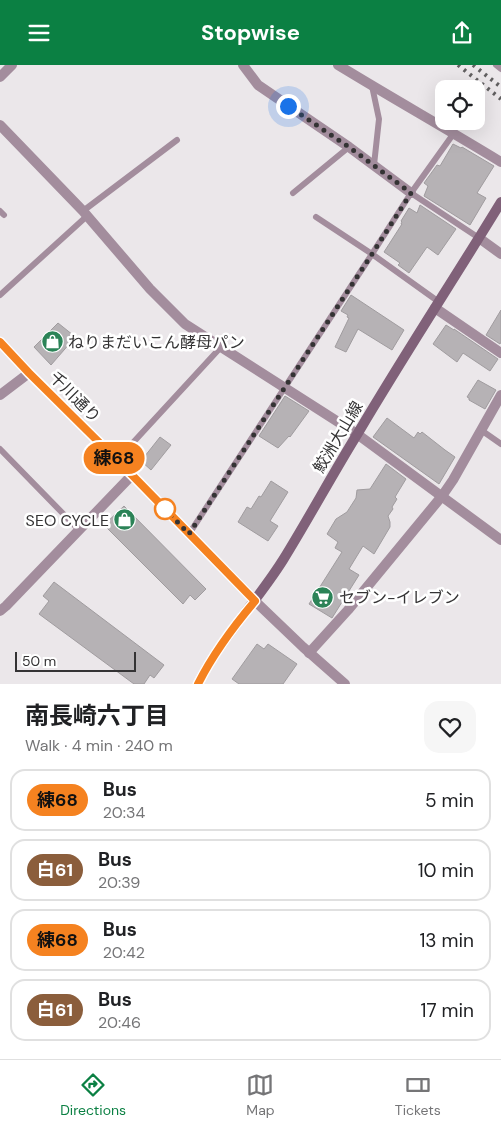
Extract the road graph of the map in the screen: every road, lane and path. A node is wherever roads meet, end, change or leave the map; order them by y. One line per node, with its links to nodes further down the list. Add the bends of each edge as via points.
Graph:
1 (12, 65): 6 (street)
2 (243, 65): 11 (street, via 258,85)
3 (338, 65): 7 (street)
4 (496, 65): 5 (lane)
5 (501, 69)
6 (0, 77)
7 (372, 86): 9 (street); 13 (lane, via 379,119)
8 (0, 125): 17 (street)
9 (454, 133): 12 (street); 15 (lane)
10 (177, 140): 17 (lane)
11 (349, 147): 13 (street); 14 (lane)
12 (501, 162)
13 (374, 165): 15 (street)
14 (293, 193)
15 (411, 193): 19 (lane); 20 (lane)
16 (501, 202): 19 (main road, 鮫洲大山線)
17 (85, 213): 22 (lane); 25 (street, via 150,289 186,324)
18 (316, 217): 20 (lane)
19 (479, 238): 21 (street); 23 (main road, 鮫洲大山線)
20 (372, 254): 23 (lane); 28 (lane)
21 (501, 254)
22 (0, 295)
23 (437, 305): 26 (street); 32 (main road, 鮫洲大山線)
24 (0, 343): 27 (main road, 千川通り)
25 (221, 347): 28 (street); 35 (lane)
26 (501, 353)
27 (29, 373): 29 (street); 35 (main road, 千川通り)
28 (286, 387): 32 (street); 39 (lane)
29 (0, 395)
30 (501, 395): 31 (street)
31 (480, 430): 33 (lane); 37 (street)
32 (357, 434): 37 (street); 41 (main road, 鮫洲大山線, via 284,559)
33 (501, 444)
34 (0, 449): 38 (lane)
35 (117, 460): 36 (main road, 千川通り)
36 (132, 475): 38 (street); 39 (main road, 千川通り)
37 (442, 496): 40 (street); 43 (street)
38 (79, 530): 42 (street)
39 (189, 534): 41 (main road, 千川通り)
40 (501, 540)
41 (255, 601): 43 (street); 44 (main road, 鮫洲大山線, via 224,640)
42 (2, 606)
43 (310, 653): 45 (street)
44 (198, 684)
45 (345, 684)

